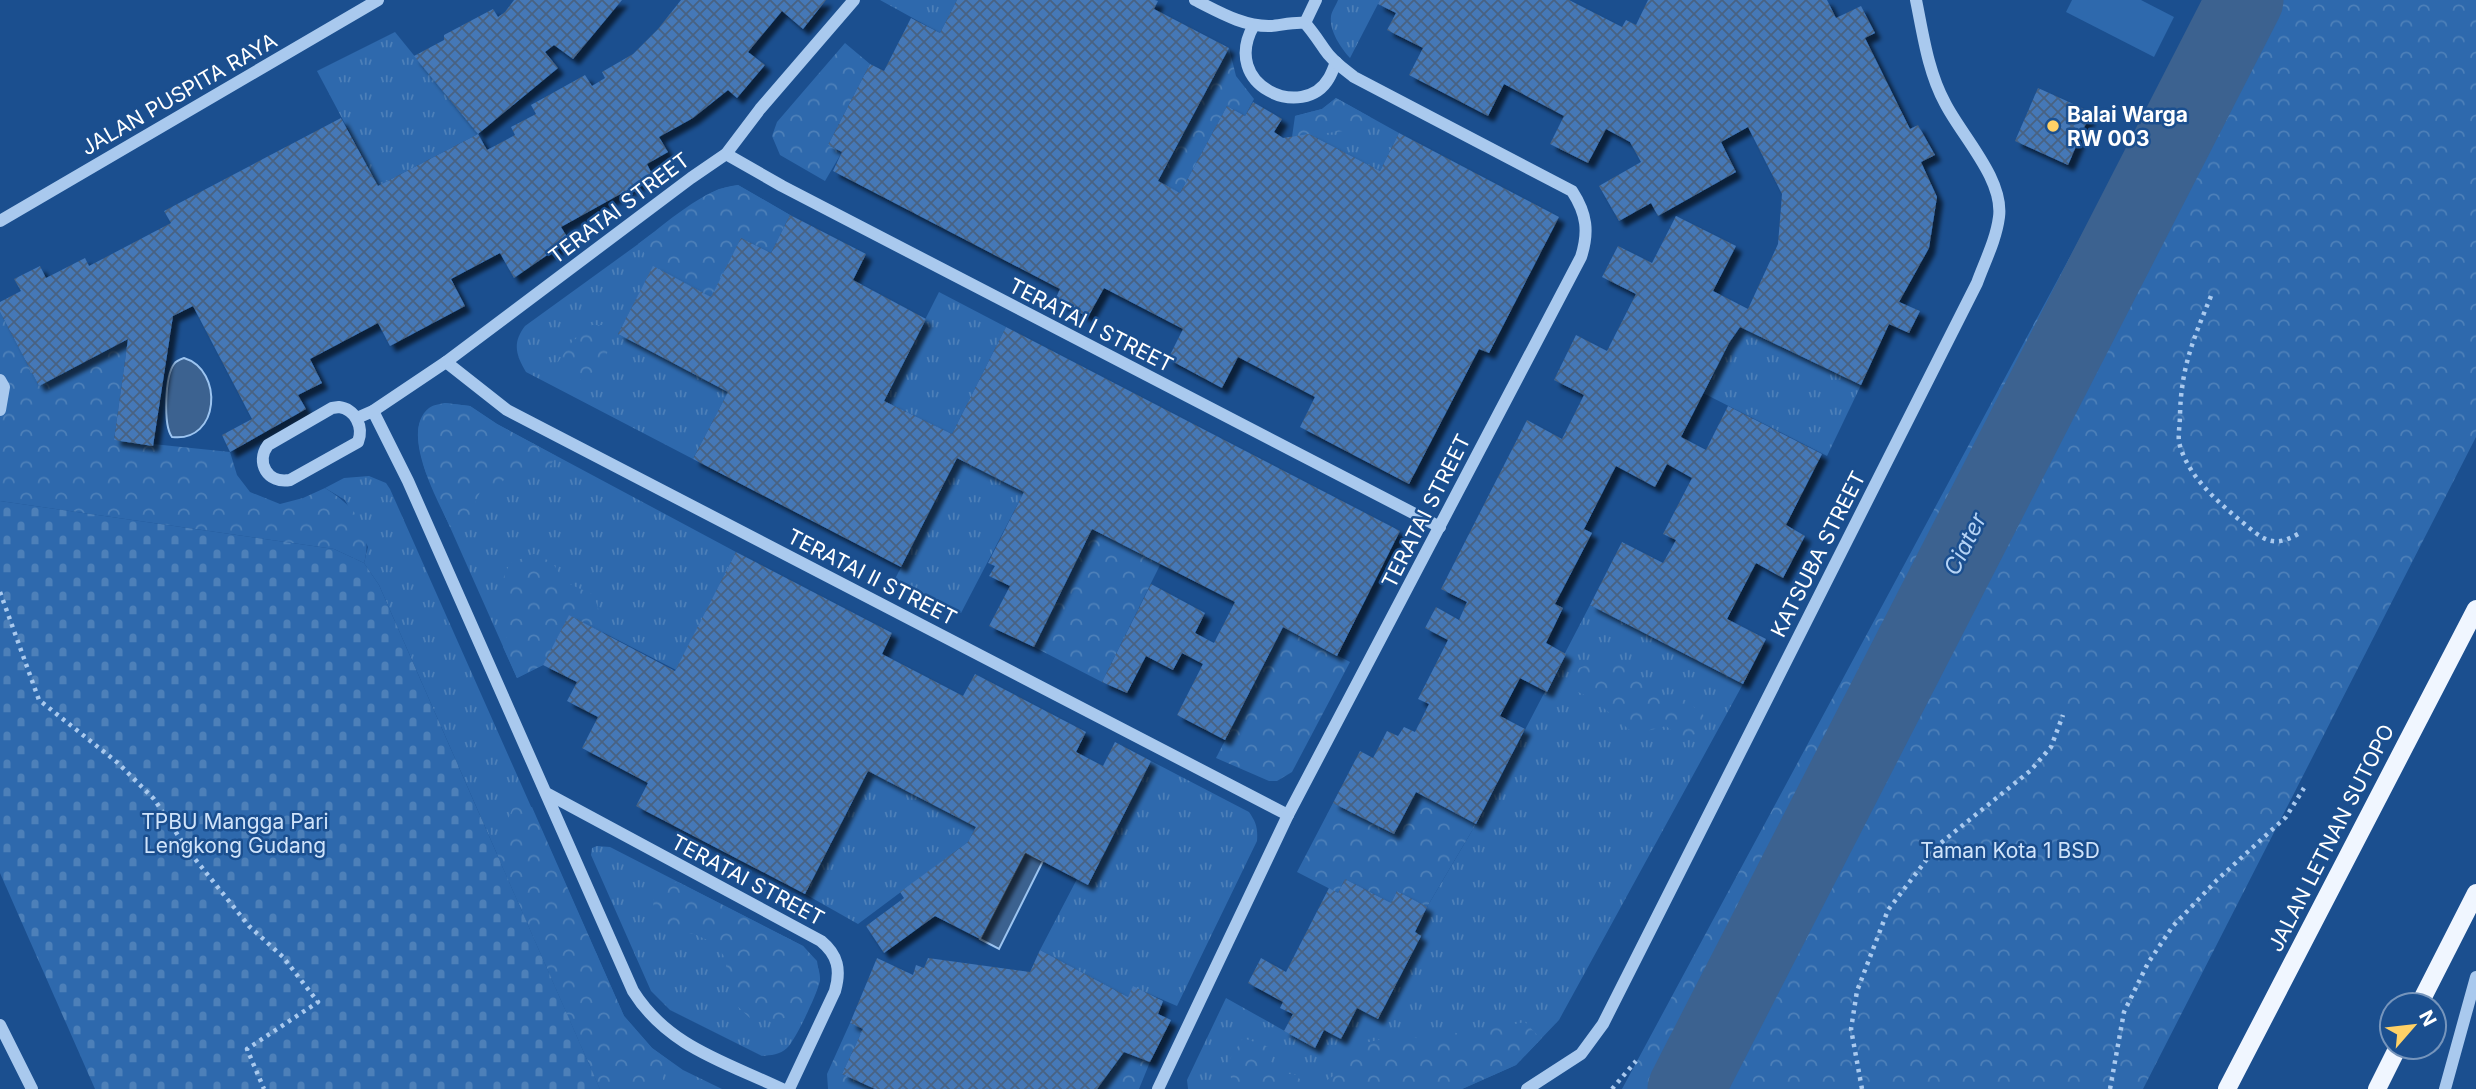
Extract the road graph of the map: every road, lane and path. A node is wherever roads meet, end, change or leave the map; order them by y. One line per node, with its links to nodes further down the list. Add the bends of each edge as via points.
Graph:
1 (378, 0): 10 (street, JALAN PUSPITA RAYA)
2 (854, 0): 9 (street, TERATAI STREET)
3 (1195, 0): 7 (street)
4 (1316, 0): 6 (street)
5 (1916, 0): 36 (street, KATSUBA STREET, via 1944,102 1997,194 2000,215 1993,243 1602,1024 1581,1054)
6 (1305, 23): 7 (street); 8 (street, TERATAI STREET)
7 (1254, 25): 8 (street, via 1244,53 1248,70 1270,92 1283,97 1310,93 1329,79)
8 (1336, 62): 17 (street, TERATAI STREET, via 1354,77 1572,191 1586,221 1581,257)
9 (726, 154): 12 (street, TERATAI STREET); 17 (street, TERATAI I STREET)
10 (0, 221)
11 (2211, 296): 18 (path, via 2187,354 2179,442 2193,473 2216,500 2265,541 2285,541)
12 (446, 362): 15 (street, TERATAI STREET); 24 (street, TERATAI II STREET, via 507,411)
13 (0, 380): 14 (street, via 4,387)
14 (0, 410)
15 (373, 411): 16 (street, TERATAI STREET); 23 (street)
16 (357, 418): 16 (street, via 361,435 353,446 290,480 281,482 268,475 262,463 268,445 332,408 347,408)
17 (1440, 527): 24 (street, TERATAI STREET)
18 (2298, 534)
19 (0, 592): 32 (path, via 39,700 118,763 154,799 248,926 283,957 318,1002 247,1049)
20 (2476, 608): 40 (main road, JALAN LETNAN SUTOPO)
21 (2063, 715): 38 (path, via 2051,747 2030,771 1937,846 1888,910 1857,990 1851,1029)
22 (2304, 788): 39 (path, via 2286,817 2173,926 2148,963 2124,1012)
23 (548, 794): 33 (street, via 644,1009 674,1038); 34 (street, TERATAI STREET, via 832,950 840,976)
24 (1288, 815): 35 (street, TERATAI STREET)
25 (2476, 893): 27 (main road)
26 (2476, 977): 42 (street)
27 (2426, 991)
28 (0, 1025): 31 (street)
29 (1636, 1060): 37 (path)
30 (2391, 1061): 41 (main road)
31 (32, 1089)
32 (264, 1089)
33 (782, 1089)
34 (789, 1089)
35 (1158, 1089)
36 (1527, 1089)
37 (1612, 1089)
38 (1862, 1089)
39 (2110, 1089)
40 (2227, 1089)
41 (2377, 1089)
42 (2445, 1089)

